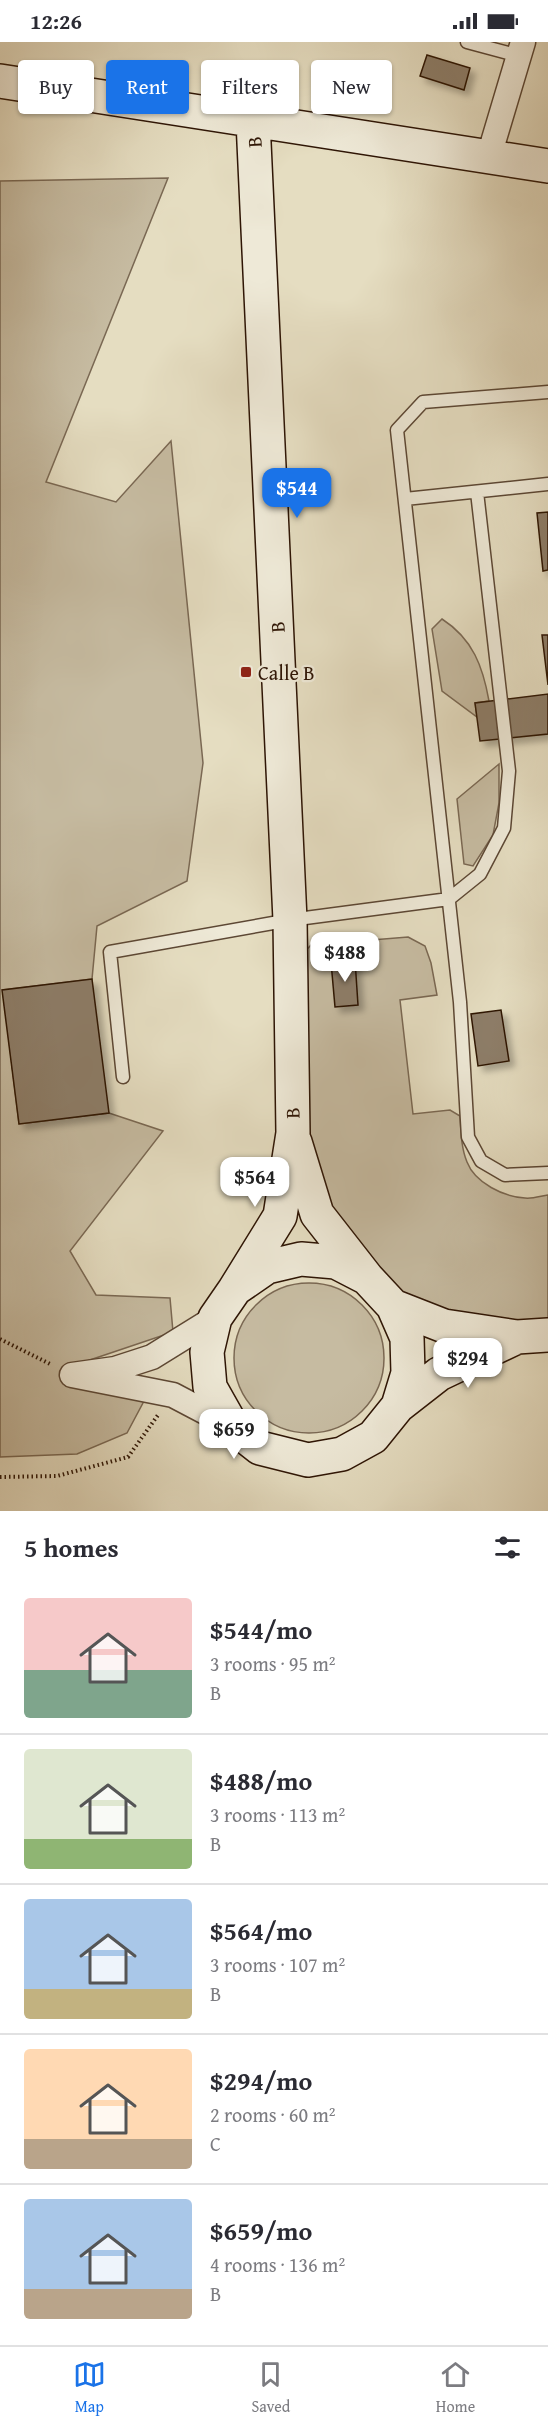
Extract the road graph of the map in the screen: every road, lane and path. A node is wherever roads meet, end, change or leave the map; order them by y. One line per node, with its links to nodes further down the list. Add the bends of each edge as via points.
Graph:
1 (467, 42): 2 (lane)
2 (521, 49): 5 (street)
3 (0, 81): 4 (street)
4 (253, 121): 5 (street); 12 (street, B)
5 (489, 156): 6 (street)
6 (548, 166)
7 (548, 392): 10 (lane, via 423,402 397,430)
8 (548, 484): 9 (lane)
9 (477, 492): 10 (lane); 11 (lane, via 509,771 504,828 480,874)
10 (405, 499): 11 (lane)
11 (449, 899): 12 (lane); 15 (lane, via 468,1137 482,1161 505,1175)
12 (290, 920): 13 (lane, via 110,952); 14 (street, B)
13 (123, 1077)
14 (293, 1133): 16 (street, B, via 317,1214); 17 (street, B, via 280,1216)
15 (548, 1173)
16 (367, 1278): 17 (street, via 336,1262 301,1259 267,1267); 18 (street)
17 (235, 1289): 19 (street)
18 (393, 1306): 20 (street, via 444,1326); 24 (street, via 407,1338 408,1373)
19 (215, 1318): 22 (street, via 152,1357 115,1370); 25 (street, via 207,1352 210,1387)
20 (532, 1336): 24 (street, via 439,1374)
21 (0, 1339): 22 (path)
22 (72, 1375): 23 (street)
23 (173, 1395): 25 (street); 26 (path, via 128,1458 57,1476)
24 (398, 1406): 25 (street, via 373,1437 342,1454 308,1460 260,1448)
25 (232, 1426)
26 (0, 1477)

